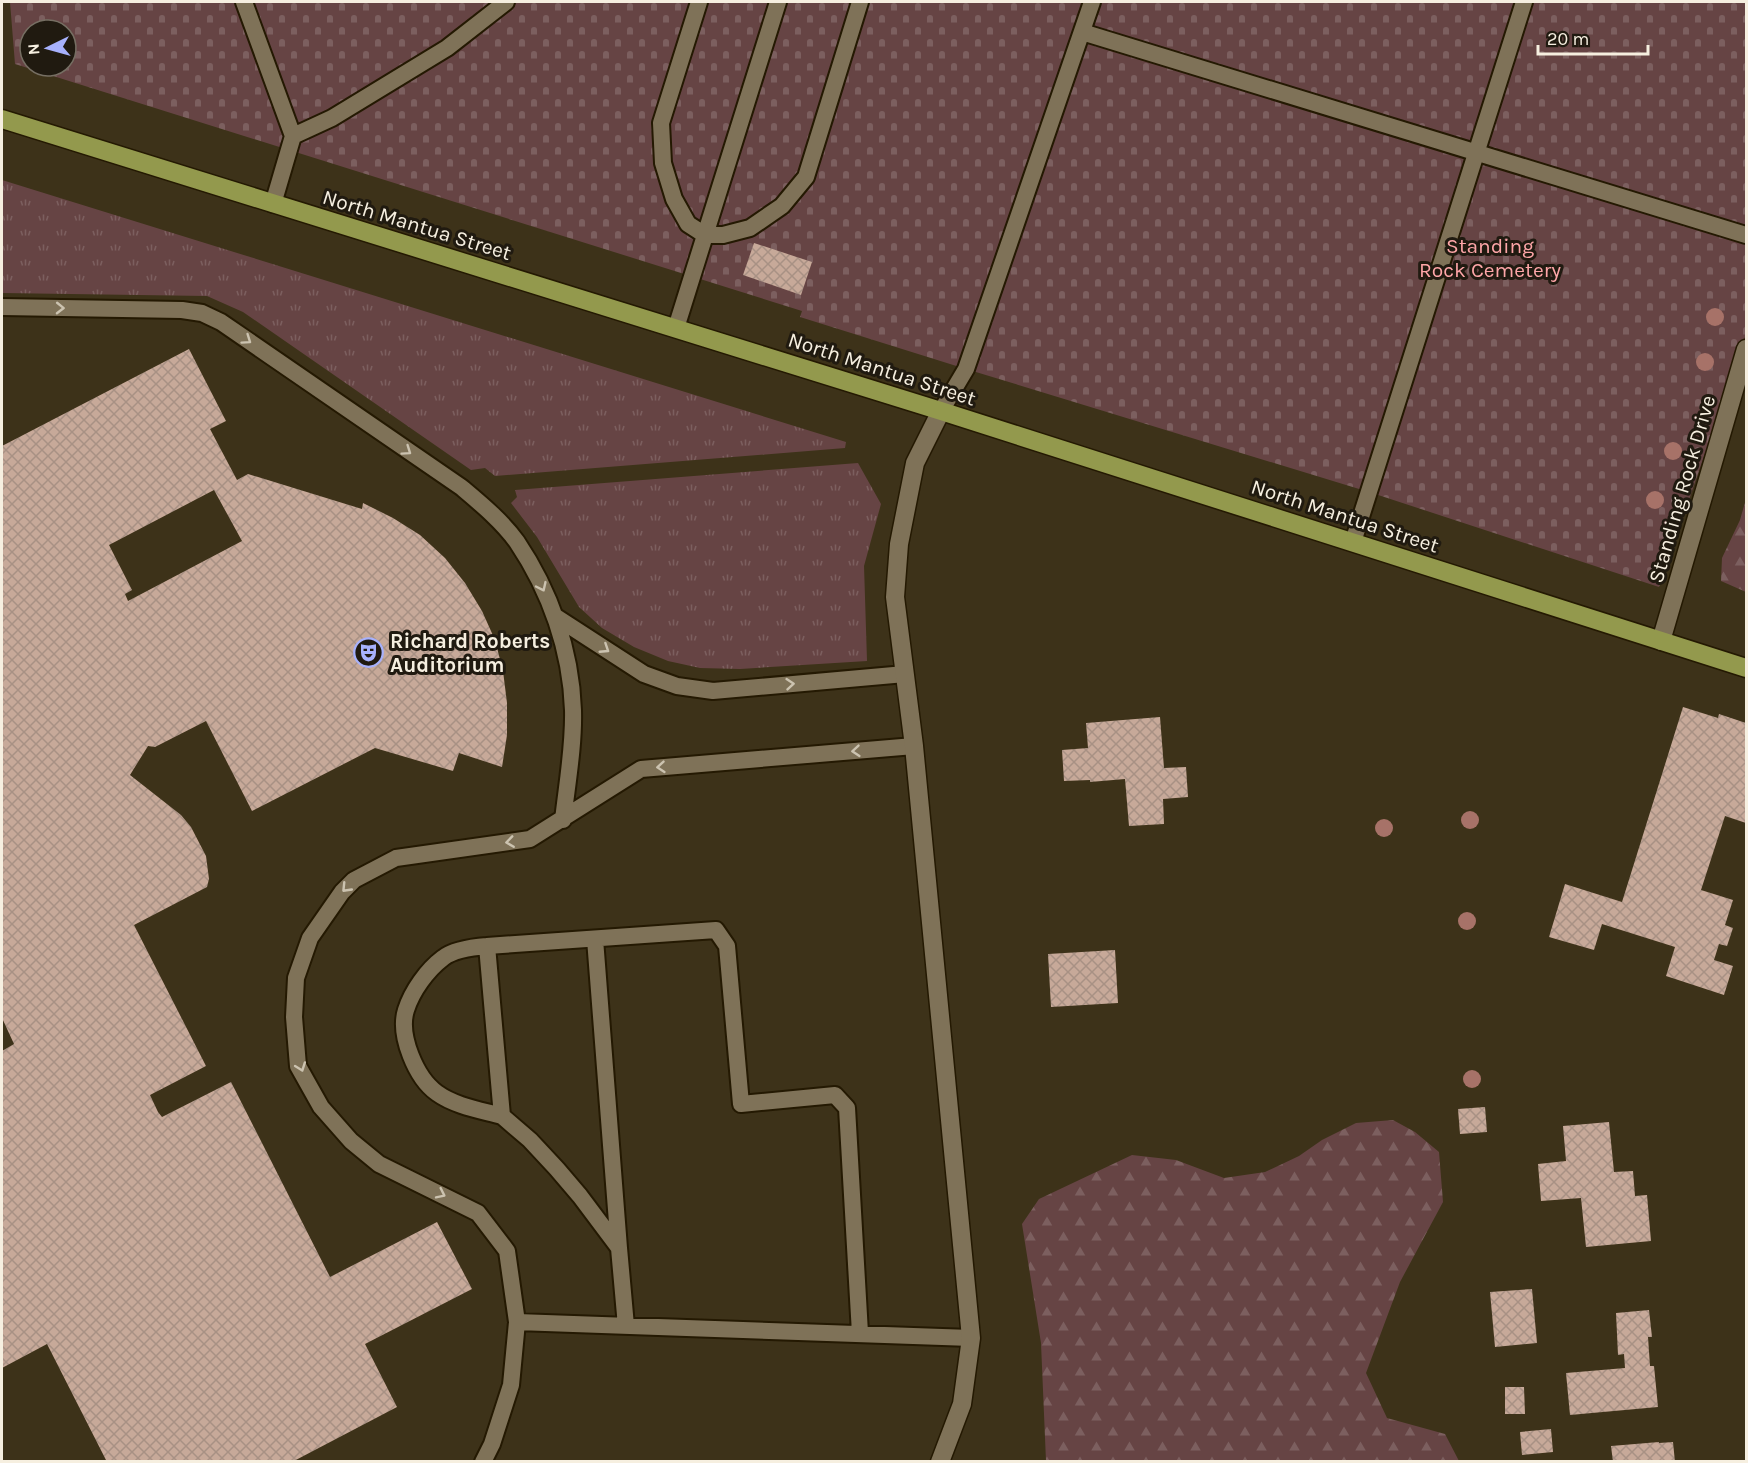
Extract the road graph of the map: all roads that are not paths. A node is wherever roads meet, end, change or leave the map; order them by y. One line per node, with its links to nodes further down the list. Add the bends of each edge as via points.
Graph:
1 (244, 2): 10 (lane)
2 (506, 2): 10 (lane, via 447,48 332,118)
3 (699, 2): 13 (lane, via 661,123 663,163 674,199 688,224)
4 (778, 2): 13 (lane)
5 (860, 2): 13 (lane, via 807,177 782,206 750,228)
6 (1092, 2): 8 (lane)
7 (1524, 2): 11 (lane)
8 (1083, 32): 11 (lane); 18 (lane, via 966,369)
9 (2, 119): 12 (main road, North Mantua Street)
10 (293, 136): 12 (lane)
11 (1476, 152): 14 (lane); 19 (lane)
12 (273, 204): 16 (main road, North Mantua Street)
13 (705, 235): 16 (lane)
14 (1746, 235)
15 (2, 308): 20 (lane, one-way to 20, via 182,310 202,313 221,322 485,507 516,540)
16 (676, 328): 18 (main road, North Mantua Street)
17 (1746, 350): 21 (street, Standing Rock Drive)
18 (941, 411): 19 (main road, North Mantua Street); 23 (street, via 915,463 899,544 896,597)
19 (1353, 542): 21 (main road, North Mantua Street)
20 (556, 617): 23 (lane, one-way to 23, via 644,674 677,686 714,691); 25 (lane, via 568,664 573,710)
21 (1661, 640): 22 (main road, North Mantua Street)
22 (1746, 668)
23 (905, 674): 24 (street)
24 (914, 746): 25 (lane, one-way to 25, via 641,769); 33 (street)
25 (562, 820): 30 (lane, one-way to 30, via 530,839 396,858 354,880 310,938 296,978 298,1066 321,1107 351,1141 379,1164 478,1213 507,1251)
26 (595, 939): 27 (lane); 29 (lane); 32 (lane, via 716,930 727,946 741,1104 835,1095 847,1108)
27 (487, 946): 28 (lane); 28 (lane, via 444,956 421,981 405,1011 406,1040 416,1069 436,1092 462,1105)
28 (502, 1116): 29 (lane, via 557,1169)
29 (620, 1248): 31 (lane)
30 (516, 1322): 31 (lane); 34 (lane, via 511,1385)
31 (626, 1326): 32 (lane)
32 (860, 1333): 33 (lane)
33 (971, 1338): 35 (street, via 962,1404)
34 (483, 1461)
35 (940, 1461)

